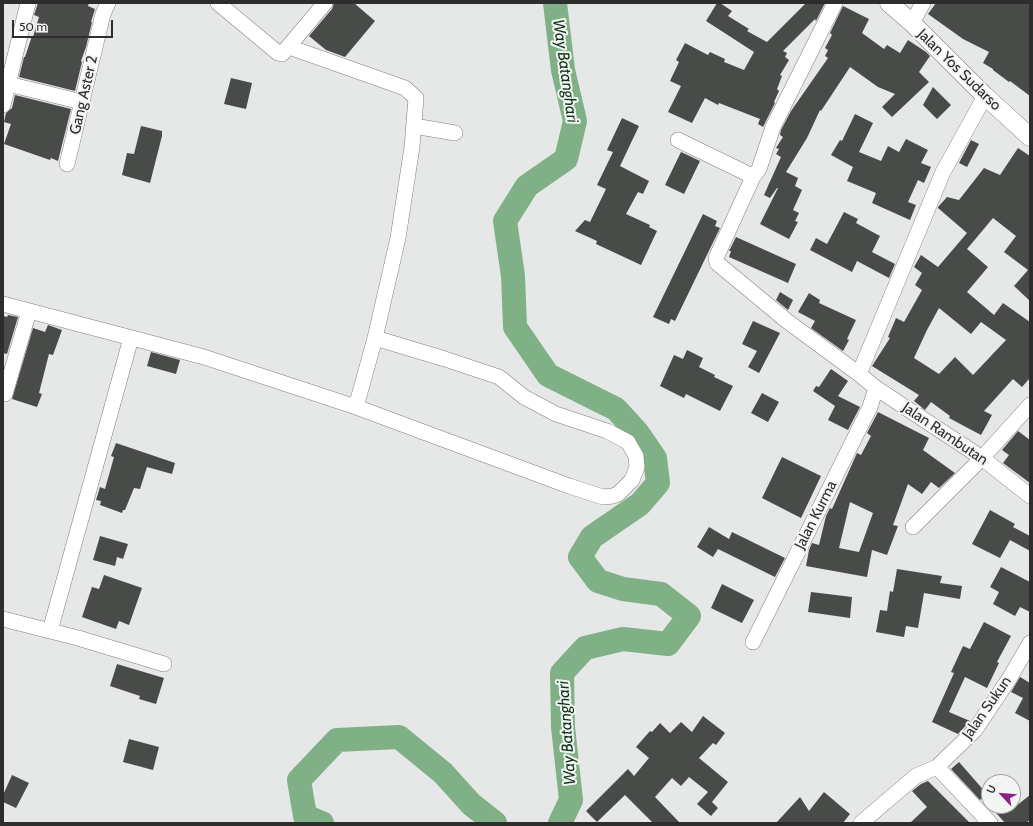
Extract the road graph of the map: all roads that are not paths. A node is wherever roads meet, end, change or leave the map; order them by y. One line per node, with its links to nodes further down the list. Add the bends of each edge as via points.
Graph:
1 (28, 3): 10 (street)
2 (108, 3): 12 (street, Gang Aster 2, via 103,14)
3 (218, 3): 9 (street, via 278,53 282,54)
4 (325, 3): 9 (street)
5 (835, 3): 19 (street, via 773,127 759,169)
6 (889, 3): 8 (street, Jalan Yos Sudarso)
7 (923, 3): 8 (street)
8 (912, 23): 11 (street, Jalan Yos Sudarso)
9 (288, 47): 14 (street, via 405,88 416,98)
10 (8, 84): 12 (street); 13 (street)
11 (985, 96): 16 (street, Jalan Yos Sudarso); 24 (street, via 943,172)
12 (82, 102): 18 (street, Gang Aster 2)
13 (3, 105)
14 (414, 126): 15 (street); 23 (street, via 398,238)
15 (455, 133)
16 (1030, 137)
17 (678, 140): 19 (street)
18 (67, 164)
19 (753, 177): 24 (street, Jalan Rambutan, via 716,258 717,263 787,321)
20 (3, 304): 21 (street)
21 (29, 311): 22 (street); 26 (street)
22 (131, 338): 28 (street, via 204,357); 33 (street)
23 (375, 338): 28 (street); 28 (street, via 499,377 524,398 556,414 607,431 628,442 636,456 637,467 632,480 618,494 603,496 569,486)
24 (860, 374): 25 (street, Jalan Rambutan)
25 (876, 388): 29 (street, Jalan Rambutan); 34 (street, Jalan Kurma, via 870,407)
26 (3, 394)
27 (1030, 405): 29 (street)
28 (356, 406)
29 (982, 458): 30 (street, Jalan Rambutan); 31 (street)
30 (1030, 496)
31 (913, 527)
32 (3, 620): 33 (street)
33 (50, 631): 36 (street)
34 (753, 642)
35 (1030, 643): 37 (street, Jalan Sukun, via 976,730)
36 (164, 664)
37 (937, 767): 38 (street, via 916,776); 39 (street)
38 (860, 823)
39 (990, 823)

